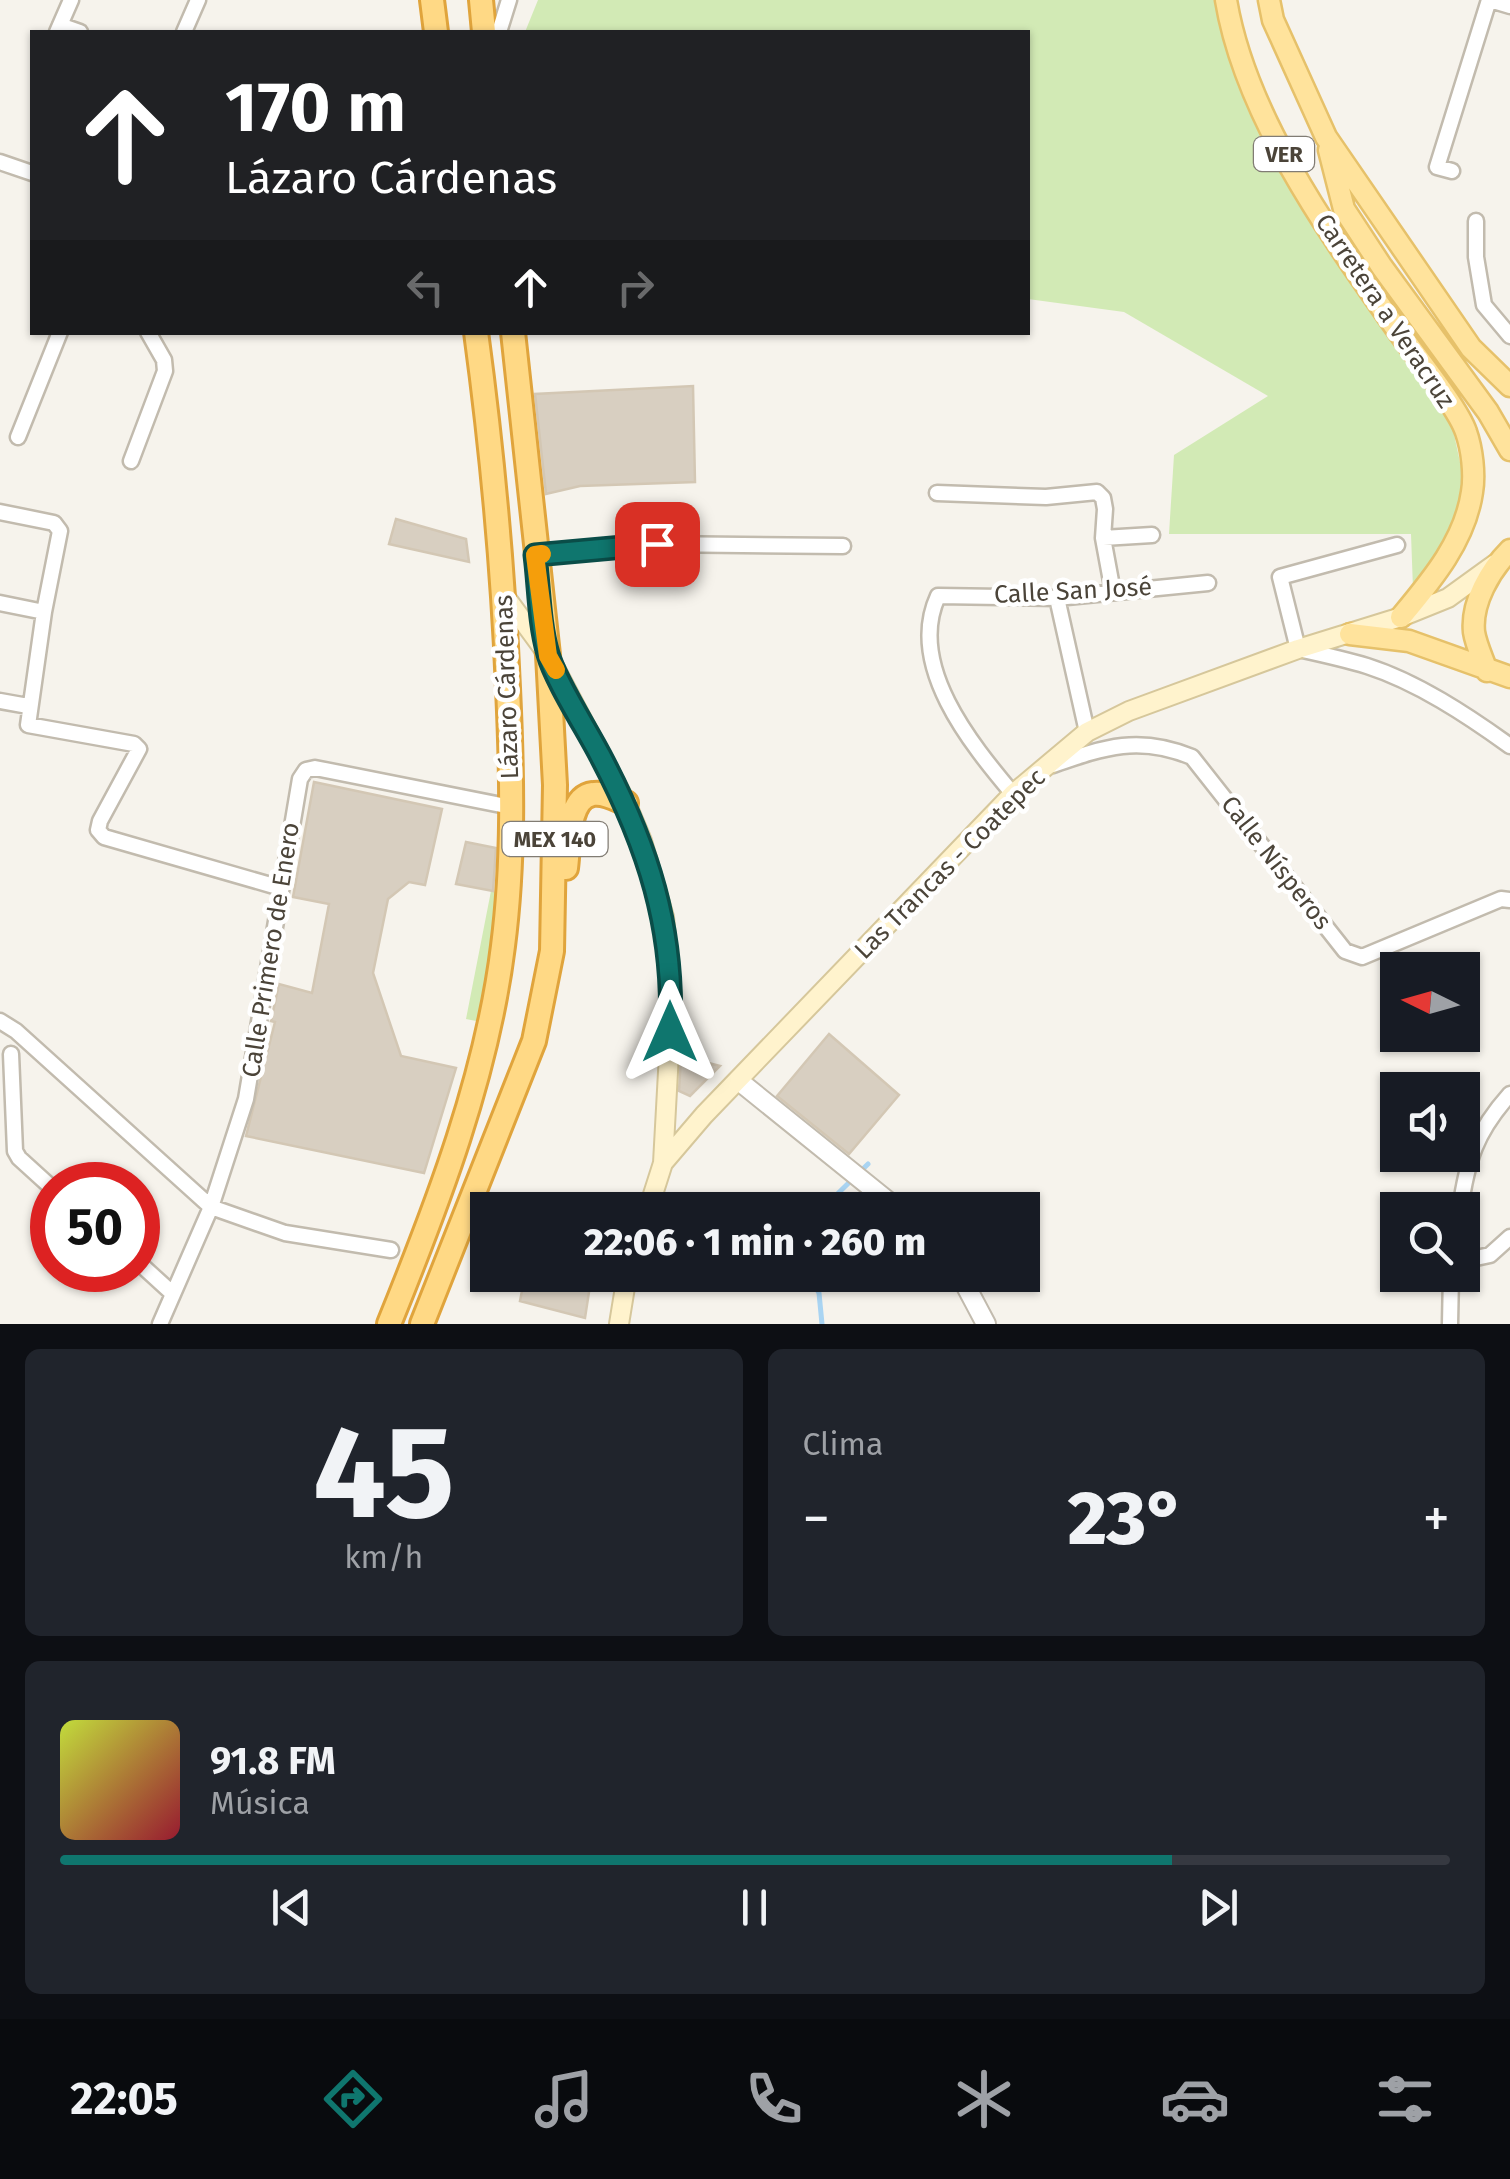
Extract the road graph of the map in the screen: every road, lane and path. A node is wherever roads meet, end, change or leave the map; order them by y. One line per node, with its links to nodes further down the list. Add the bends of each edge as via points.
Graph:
1 (71, 0): 10 (street)
2 (198, 0): 11 (street)
3 (432, 0): 12 (highway)
4 (480, 0): 13 (highway)
5 (509, 0): 14 (street)
6 (1226, 0): 19 (main road, Carretera a Veracruz / VER, via 1274,137)
7 (1270, 0): 15 (main road, Carretera a Veracruz / VER)
8 (1490, 0): 9 (street); 17 (street, via 1437,167)
9 (1510, 6)
10 (59, 29)
11 (185, 30)
12 (436, 30)
13 (484, 30)
14 (500, 30)
15 (1326, 137): 21 (main road, via 1344,208); 27 (main road, Carretera a Veracruz, via 1471,348)
16 (1, 164): 18 (street)
17 (1452, 171)
18 (30, 172)
19 (1315, 206): 21 (main road); 45 (main road, Carretera a Veracruz / VER, via 1465,428 1472,493 1455,544)
20 (1476, 220): 26 (street, via 1484,305)
21 (1382, 268): 29 (main road)
22 (59, 335): 28 (street)
23 (150, 335): 30 (street, via 165,371)
24 (476, 335): 41 (highway, Lázaro Cárdenas / MEX 140)
25 (514, 335): 37 (highway, Lázaro Cárdenas / MEX 140)
26 (1510, 336)
27 (1510, 386)
28 (18, 437)
29 (1510, 450)
30 (131, 462)
31 (937, 492): 34 (street, via 1096,492 1105,509)
32 (0, 512): 44 (street, via 58,526)
33 (1152, 536): 34 (street)
34 (1103, 538): 40 (street)
35 (1397, 545): 47 (street, via 1280,577)
36 (842, 546): 37 (street, via 657,544)
37 (535, 555): 48 (highway, Lázaro Cárdenas / MEX 140)
38 (1506, 555): 45 (main road, Las Trancas - Coatepec, via 1448,598); 49 (main road, via 1477,600 1474,631)
39 (1208, 582): 40 (street, Calle San José)
40 (1113, 592): 42 (street, Calle San José)
41 (504, 595): 48 (main road); 58 (highway, Lázaro Cárdenas / MEX 140)
42 (1057, 598): 53 (street); 56 (street, Calle San José, via 938,596 931,611 930,644 944,698 970,743)
43 (0, 602): 44 (street)
44 (44, 612): 52 (street)
45 (1401, 617): 46 (main road, Las Trancas - Coatepec)
46 (1350, 634): 47 (main road, Las Trancas - Coatepec); 49 (main road, via 1409,641)
47 (1298, 648): 53 (main road, Las Trancas - Coatepec); 54 (street, via 1369,666)
48 (548, 656): 57 (main road); 61 (highway, Lázaro Cárdenas / MEX 140)
49 (1487, 671): 50 (main road)
50 (1510, 677)
51 (0, 700): 52 (street)
52 (28, 706): 59 (street, via 26,720 34,729 139,749 100,821 104,837)
53 (1087, 732): 55 (main road, Las Trancas - Coatepec)
54 (1510, 746)
55 (1044, 768): 56 (main road, Las Trancas - Coatepec); 60 (street, Calle Nísperos, via 1141,743 1192,757 1353,956)
56 (1013, 794): 64 (main road, Las Trancas - Coatepec)
57 (626, 803): 61 (highway, via 598,793 576,804); 66 (main road, via 666,933 672,999)
58 (511, 807): 59 (street, Calle Primero de Enero, via 306,770); 82 (highway, Lázaro Cárdenas / MEX 140, via 503,948 476,1077)
59 (281, 888): 71 (street, Calle Primero de Enero, via 246,1099)
60 (1510, 900)
61 (555, 910): 75 (highway, Lázaro Cárdenas / MEX 140, via 534,1041)
62 (0, 1022): 71 (street)
63 (11, 1054): 67 (street, via 15,1151)
64 (739, 1082): 66 (main road, Las Trancas - Coatepec); 69 (street)
65 (1510, 1094): 70 (street, via 1485,1122 1466,1164)
66 (662, 1164): 68 (main road)
67 (30, 1168)
68 (653, 1192)
69 (877, 1192)
70 (1462, 1192)
71 (211, 1207): 73 (street, via 286,1233); 80 (street, Calle Primero de Enero)
72 (1510, 1237): 74 (street)
73 (390, 1250)
74 (1480, 1258)
75 (445, 1267): 83 (highway, Lázaro Cárdenas / MEX 140); 84 (street)
76 (160, 1282): 80 (street)
77 (624, 1292): 85 (main road)
78 (969, 1292): 86 (street)
79 (1451, 1292): 87 (street)
80 (172, 1293): 81 (street, Calle Primero de Enero)
81 (160, 1324)
82 (389, 1324)
83 (422, 1324)
84 (432, 1324)
85 (619, 1324)
86 (986, 1324)
87 (1450, 1324)

